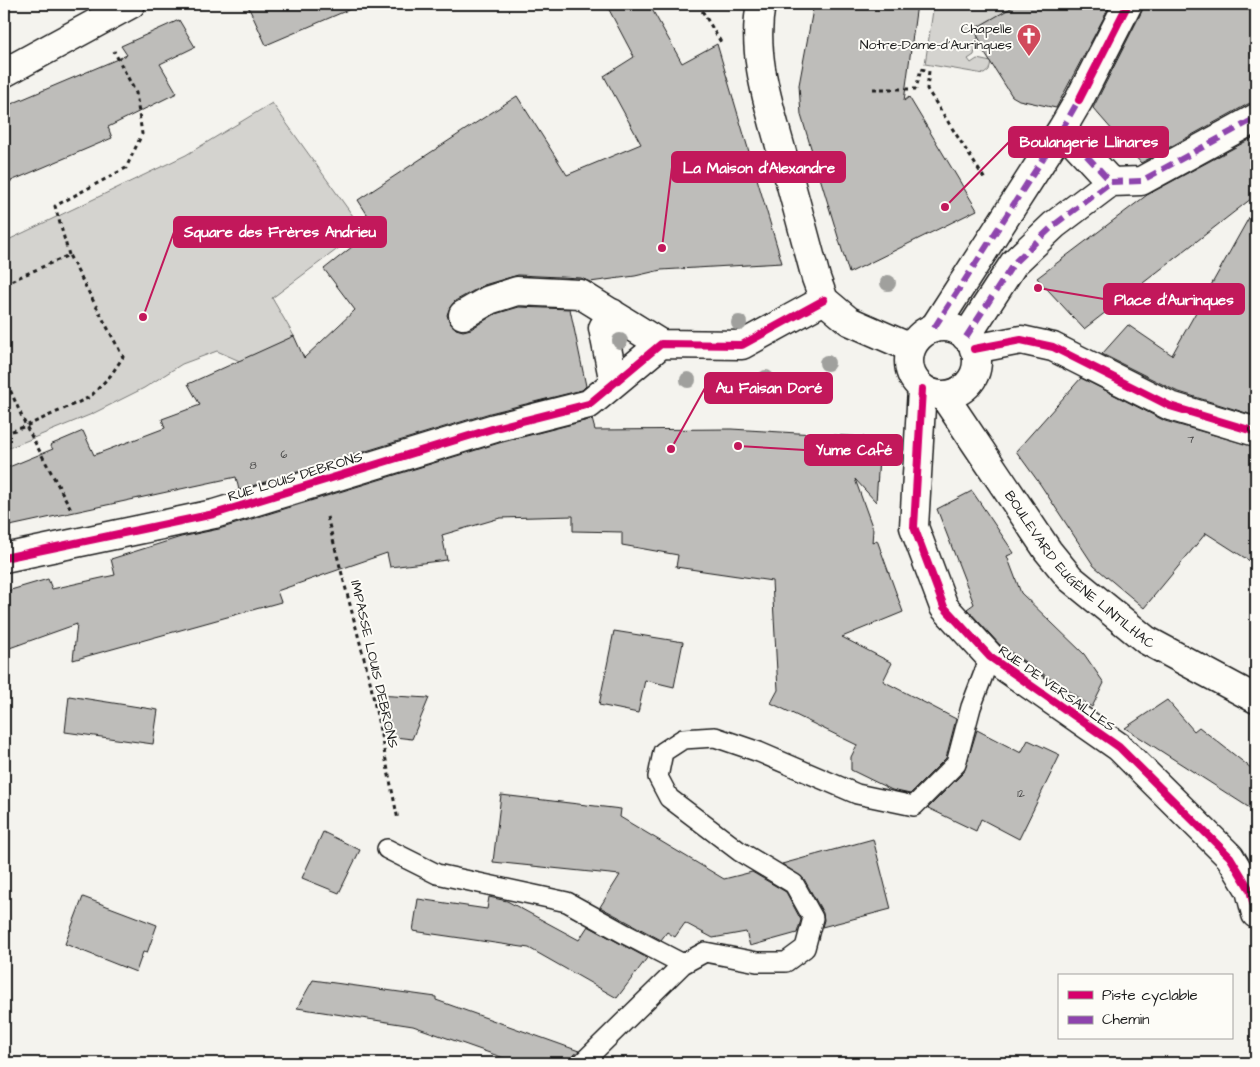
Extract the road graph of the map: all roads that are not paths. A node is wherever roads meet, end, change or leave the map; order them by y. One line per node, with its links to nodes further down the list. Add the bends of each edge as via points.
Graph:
1 (131, 4): 4 (street)
2 (761, 4): 8 (street, via 757,21 758,57)
3 (1128, 4): 6 (street)
4 (4, 73)
5 (1256, 118): 7 (street, via 1141,181)
6 (1062, 128): 7 (street); 11 (street)
7 (1110, 182): 12 (street, via 1054,225 1014,263)
8 (824, 300): 13 (street, via 742,345); 14 (street, via 849,321)
9 (612, 313): 10 (street, via 580,294 517,291 489,300); 13 (street); 15 (street, via 603,328)
10 (463, 315)
11 (934, 328): 12 (street, via 956,330); 14 (street, via 921,336)
12 (970, 343): 16 (street, via 976,359 972,379 955,393); 17 (street, via 1021,340 1053,348 1170,406)
13 (661, 344): 15 (street)
14 (912, 348): 16 (street, via 908,360 914,381)
15 (614, 383): 18 (street, RUE LOUIS DEBRONS, via 589,404 495,428 214,514)
16 (933, 392): 19 (street, RUE DE VERSAILLES, via 914,527 944,607); 20 (street, BOULEVARD EUGÈNE LINTILHAC, via 1070,578 1146,640)
17 (1256, 432)
18 (4, 558)
19 (990, 658): 22 (street, RUE DE VERSAILLES, via 1120,747 1230,857 1250,890); 23 (lane, via 971,707 956,764 914,806 857,794 715,737 683,739 663,752 658,777 669,798 739,851 794,884 812,918 805,948 786,962 757,962 705,952)
20 (1256, 700)
21 (386, 849): 23 (lane, via 437,874 567,902)
22 (1256, 914)
23 (683, 964): 24 (lane)
24 (582, 1063)

